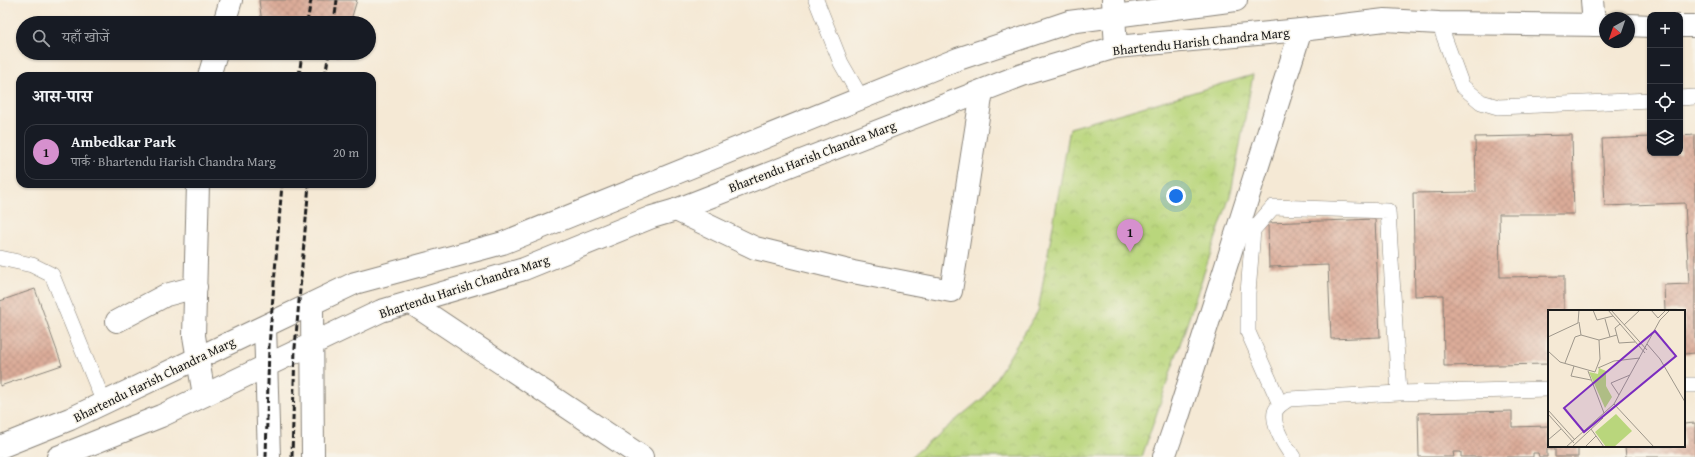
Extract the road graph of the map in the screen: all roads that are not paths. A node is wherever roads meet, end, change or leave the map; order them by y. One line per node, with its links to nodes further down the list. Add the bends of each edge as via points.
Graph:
1 (231, 0): 6 (main road)
2 (816, 0): 19 (lane, via 841,63)
3 (1236, 0): 5 (main road, Bhartendu Harish Chandra Marg)
4 (1592, 0): 8 (main road)
5 (1113, 8): 14 (main road); 19 (main road, Bhartendu Harish Chandra Marg, via 958,59)
6 (226, 16)
7 (1439, 23): 8 (main road, Bhartendu Harish Chandra Marg); 13 (main road, Bhartendu Harish Chandra Marg, via 1385,20); 21 (lane, via 1462,86 1481,102 1498,108)
8 (1599, 25)
9 (1635, 26): 10 (main road)
10 (1647, 26)
11 (1683, 26): 12 (main road)
12 (1695, 26)
13 (1301, 30): 14 (main road, Bhartendu Harish Chandra Marg); 45 (main road)
14 (1116, 47): 17 (main road, Bhartendu Harish Chandra Marg, via 1022,75)
15 (214, 60): 16 (main road)
16 (210, 72)
17 (982, 91): 23 (main road, Bhartendu Harish Chandra Marg); 23 (main road, via 952,291 853,272 755,248)
18 (1695, 97): 20 (lane)
19 (861, 98): 27 (main road, Bhartendu Harish Chandra Marg, via 503,243 355,282)
20 (1683, 98)
21 (1647, 100)
22 (198, 188): 25 (main road)
23 (676, 210): 26 (main road, Bhartendu Harish Chandra Marg, via 652,217 524,269)
24 (0, 258): 38 (lane, via 32,265 52,275)
25 (196, 287): 28 (main road, via 166,296); 31 (main road, via 194,336)
26 (410, 302): 30 (main road, Bhartendu Harish Chandra Marg, via 381,311); 44 (main road)
27 (312, 304): 29 (main road, Bhartendu Harish Chandra Marg); 30 (main road)
28 (117, 321)
29 (265, 326): 31 (main road, Bhartendu Harish Chandra Marg); 32 (main road)
30 (311, 344): 32 (main road, Bhartendu Harish Chandra Marg); 43 (main road)
31 (198, 358): 37 (main road); 38 (main road, Bhartendu Harish Chandra Marg)
32 (266, 366): 37 (main road, Bhartendu Harish Chandra Marg); 42 (main road)
33 (1695, 384): 34 (lane)
34 (1685, 385)
35 (1548, 389): 36 (lane)
36 (1399, 393): 39 (lane, via 1289,399); 39 (lane, via 1388,212 1273,207 1253,230 1248,332)
37 (204, 395): 41 (main road, Bhartendu Harish Chandra Marg, via 161,416)
38 (104, 403): 40 (main road, Bhartendu Harish Chandra Marg)
39 (1280, 404): 46 (lane, via 1275,412 1277,429)
40 (0, 447)
41 (58, 457)
42 (269, 457)
43 (312, 457)
44 (642, 457)
45 (1164, 457)
46 (1293, 457)

